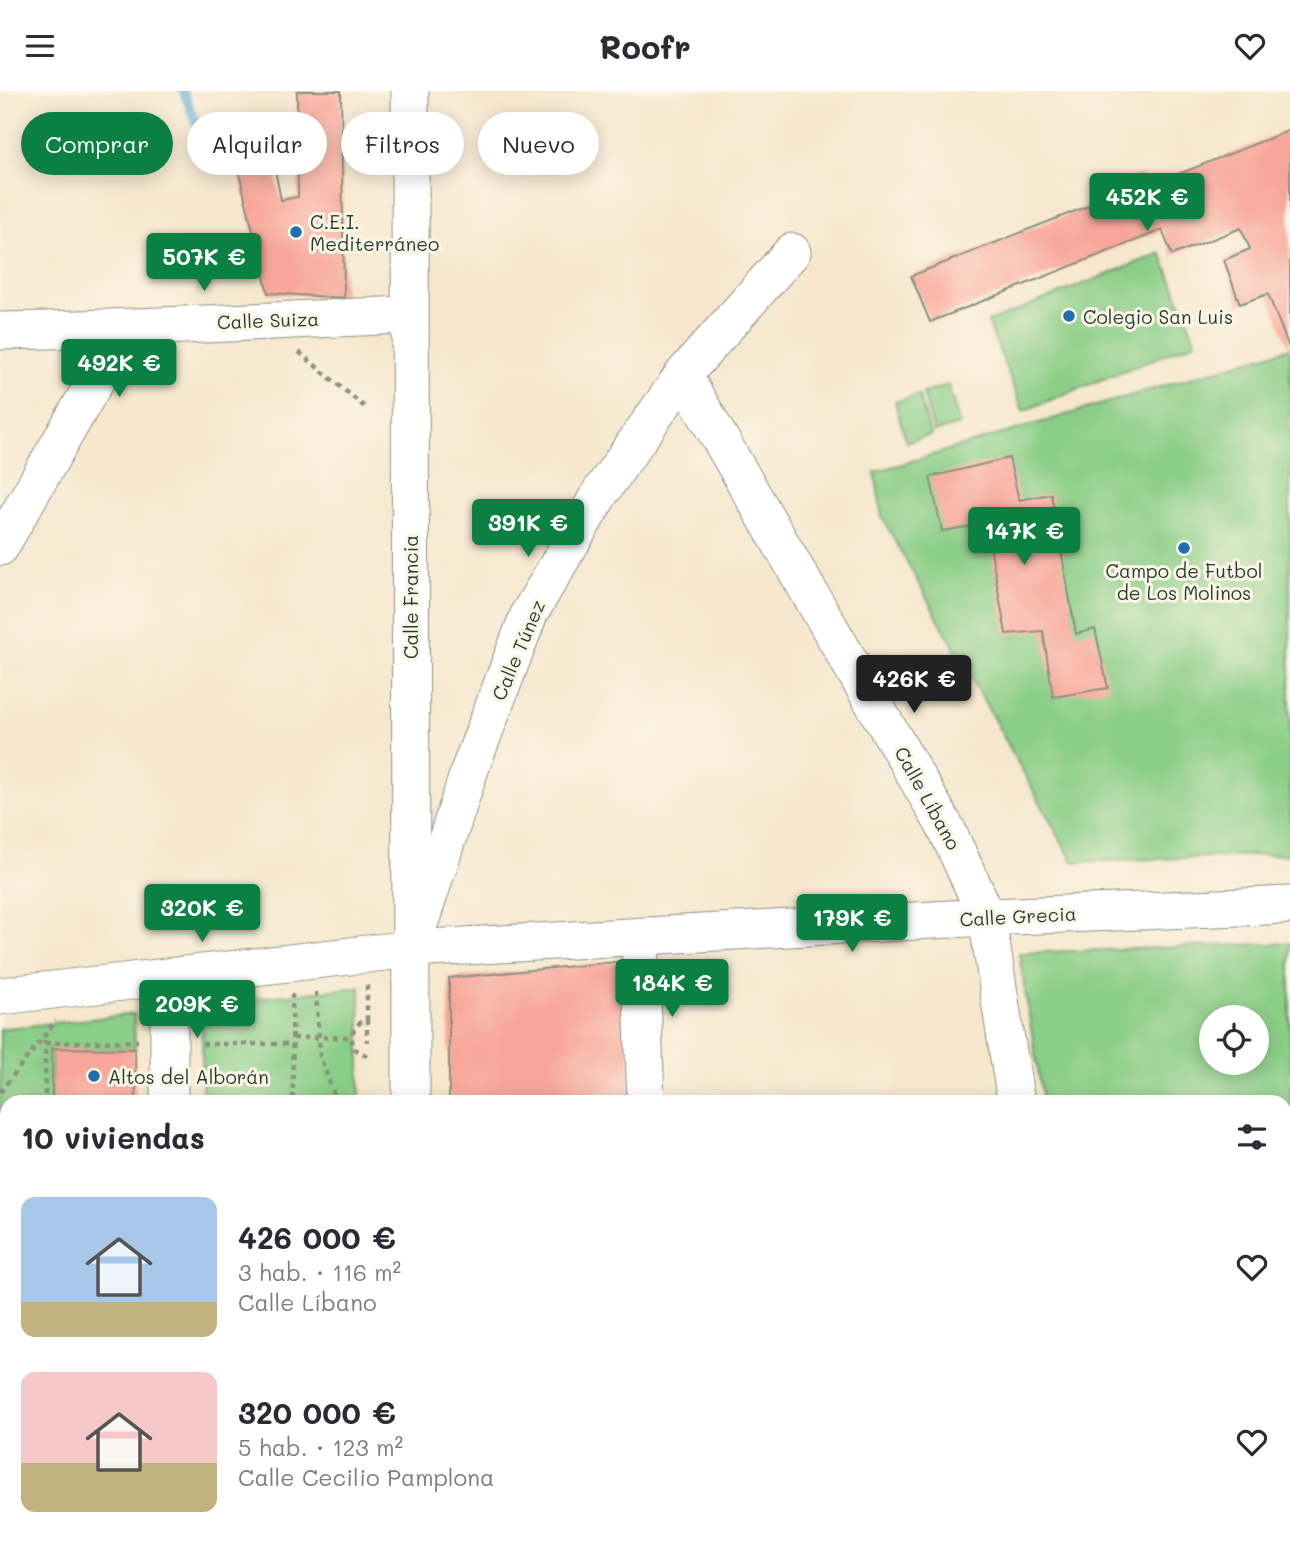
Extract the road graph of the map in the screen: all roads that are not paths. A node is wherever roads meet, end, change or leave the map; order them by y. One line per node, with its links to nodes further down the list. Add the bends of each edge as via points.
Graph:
1 (410, 91): 3 (street, Calle Francia)
2 (792, 252): 6 (street, Calle Túnez)
3 (410, 315): 4 (street, Calle Suiza); 11 (street, Calle Francia)
4 (125, 329): 5 (street, Calle Suiza); 7 (street)
5 (0, 331)
6 (683, 375): 9 (street, Calle Líbano, via 947,829); 11 (street, Calle Túnez, via 600,493 529,614 471,766)
7 (0, 547)
8 (1290, 905): 9 (street, Calle Grecia)
9 (987, 917): 10 (street, Calle Grecia); 17 (street, Calle Líbano)
10 (640, 937): 11 (street, Calle Grecia); 16 (street)
11 (411, 949): 12 (street, Calle Grecia); 15 (street, Calle Francia)
12 (169, 977): 13 (street, Calle Grecia); 14 (street)
13 (0, 996)
14 (169, 1095)
15 (411, 1095)
16 (646, 1095)
17 (1015, 1095)

